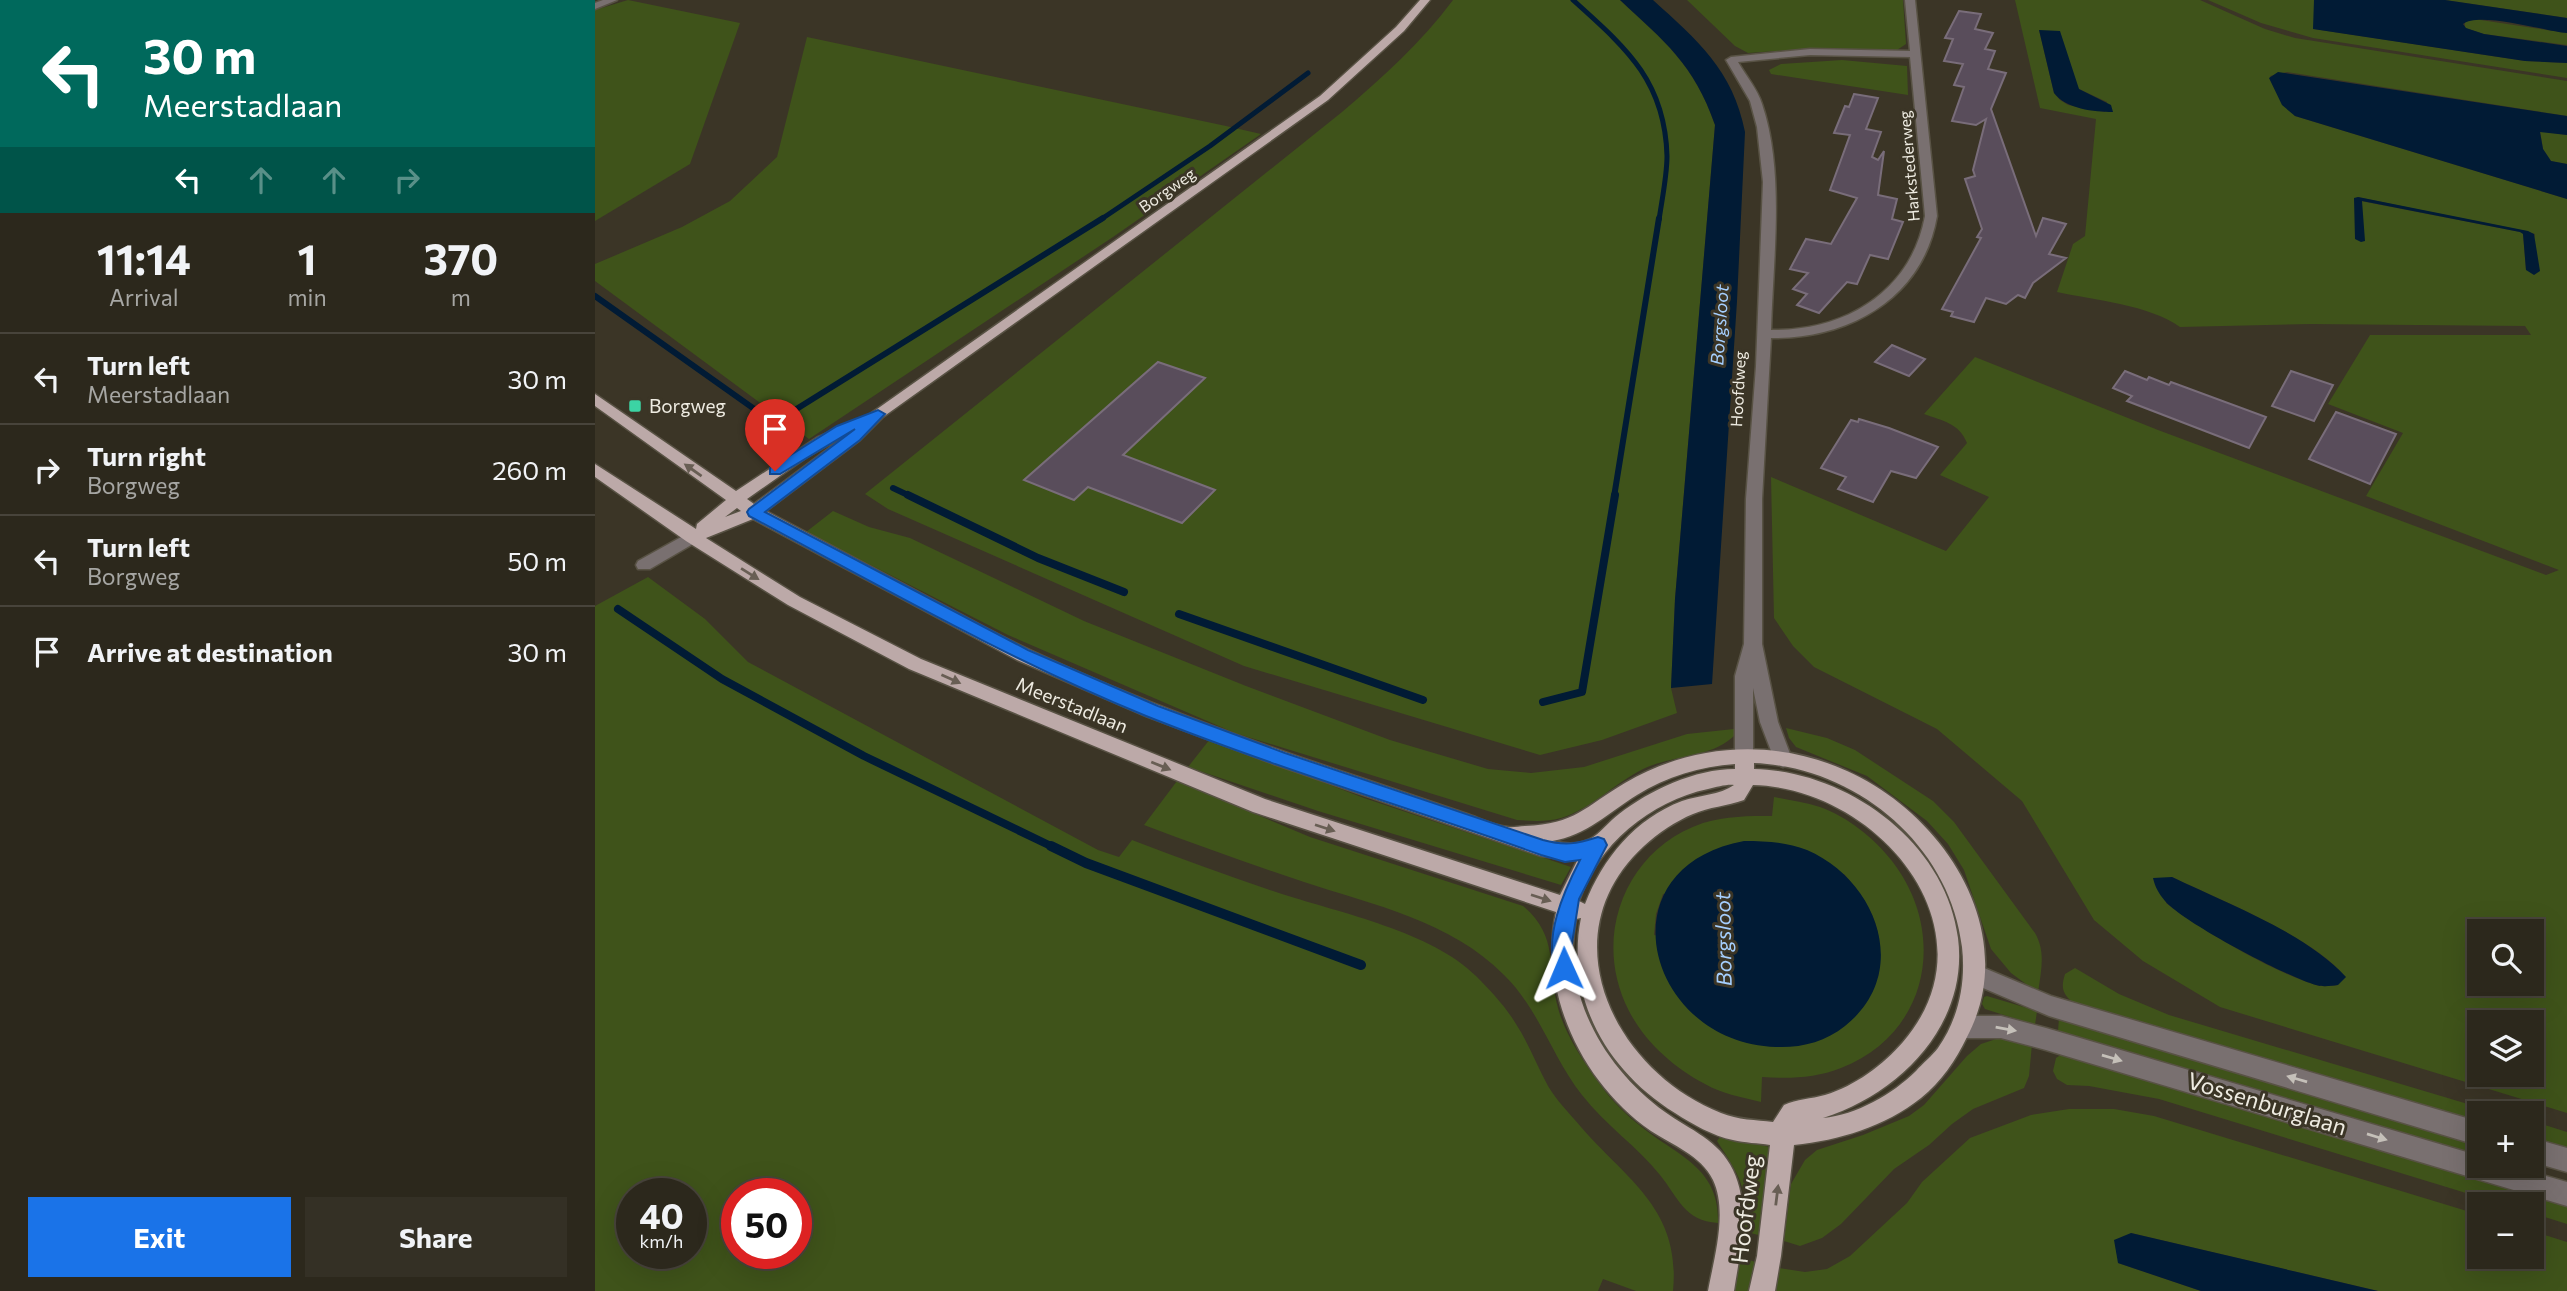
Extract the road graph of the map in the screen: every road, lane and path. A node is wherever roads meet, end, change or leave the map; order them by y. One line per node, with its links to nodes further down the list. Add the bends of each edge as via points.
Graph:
1 (612, 0): 4 (street)
2 (1425, 0): 8 (main road, Borgweg, via 1324,98)
3 (1910, 0): 5 (street, Harkstederweg)
4 (595, 6)
5 (1915, 54): 6 (street, Harkstederweg, via 1931,216 1924,250 1881,299 1847,321 1805,334); 6 (street, Hoofdweg, via 1810,52 1731,60 1756,101 1763,127 1769,182)
6 (1764, 334): 14 (street, Hoofdweg, via 1754,499)
7 (595, 399): 10 (main road, Meerstadlaan, one-way to 7)
8 (878, 414): 10 (main road, Borgweg, via 842,429); 11 (main road, Borgweg, via 855,437)
9 (595, 469): 12 (main road, Meerstadlaan)
10 (735, 499): 11 (main road, Meerstadlaan); 12 (main road, Borgweg)
11 (754, 512): 12 (main road, Borgweg); 17 (main road, Meerstadlaan, via 1023,655 1152,711 1280,759)
12 (692, 537): 13 (street); 19 (main road, Meerstadlaan, one-way to 19, via 794,601 915,664 993,698 1260,806)
13 (643, 565)
14 (1753, 644): 15 (street, Hoofdweg, via 1769,722); 16 (street, Hoofdweg, via 1744,676)
15 (1783, 759): 16 (main road); 22 (main road, via 1821,768 1857,784 1920,831 1944,862 1962,897 1973,935)
16 (1744, 765): 17 (main road, Meerstadlaan, via 1700,763 1650,778 1593,817 1563,830); 18 (main road, via 1719,778 1665,793 1614,827); 20 (main road, via 1744,787 1738,794 1660,820 1630,845 1602,881); 21 (main road, via 1821,788 1883,824 1911,852 1932,887 1945,918)
17 (1511, 835): 18 (main road, Meerstadlaan, via 1565,854)
18 (1598, 845): 19 (main road)
19 (1567, 907): 20 (main road, Meerstadlaan); 29 (main road, Hoofdweg, via 1562,950 1567,985 1576,1021 1593,1054 1617,1087 1650,1116 1710,1154 1729,1192)
20 (1590, 915): 25 (main road, via 1586,956 1594,999 1614,1041 1645,1079 1685,1109 1733,1129)
21 (1949, 959): 22 (main road); 25 (main road, via 1945,994 1918,1042 1898,1064 1850,1096 1792,1113)
22 (1977, 975): 23 (main road); 24 (street, Vossenburglaan, one-way to 22, via 2049,1006)
23 (1964, 1027): 25 (main road, via 1923,1082 1893,1104 1860,1120); 28 (street, Vossenburglaan, one-way to 28, via 2001,1027 2046,1039)
24 (2467, 1130)
25 (1784, 1134): 30 (main road, Hoofdweg, one-way to 25)
26 (2544, 1153): 27 (street)
27 (2567, 1160)
28 (2567, 1194)
29 (1721, 1291)
30 (1762, 1291)

